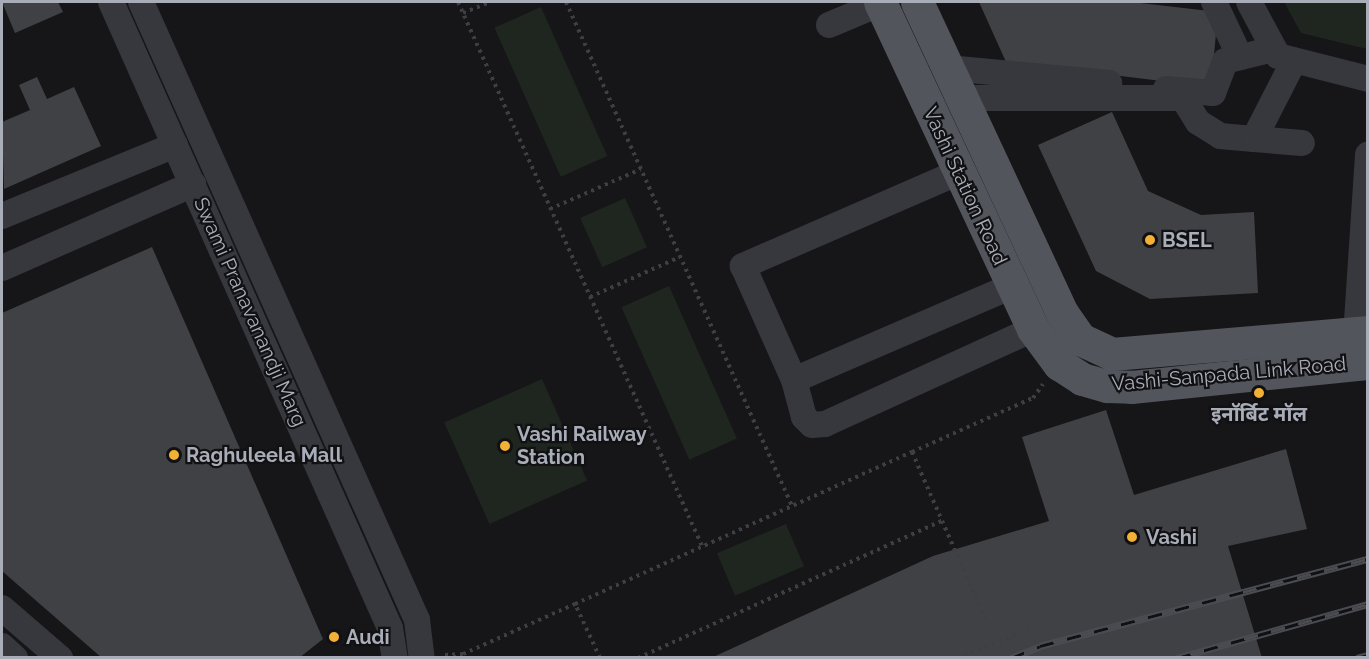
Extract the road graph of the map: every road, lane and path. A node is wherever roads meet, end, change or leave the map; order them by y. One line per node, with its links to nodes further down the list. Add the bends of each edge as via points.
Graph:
1 (111, 2): 19 (street, Swami Pranavanandji Marg)
2 (141, 2): 26 (street, Swami Pranavanandji Marg)
3 (458, 2): 10 (path)
4 (490, 2): 10 (path)
5 (566, 2): 21 (path)
6 (881, 2): 11 (street); 22 (main road, Vashi Station Road)
7 (917, 2): 14 (main road, Vashi Station Road)
8 (1214, 2): 13 (street)
9 (1249, 2): 12 (street)
10 (463, 14): 24 (path)
11 (829, 25)
12 (1284, 55): 13 (street); 15 (street); 17 (street)
13 (1240, 57): 14 (street, via 1222,65 1213,93)
14 (948, 68): 16 (main road, Vashi Station Road)
15 (1368, 79)
16 (962, 98): 17 (street, via 1183,98 1198,122 1220,135); 33 (main road, Vashi Station Road, via 1062,313)
17 (1254, 139): 18 (street)
18 (1302, 143)
19 (175, 145): 23 (street, Swami Pranavanandji Marg); 25 (street)
20 (1368, 154): 34 (street)
21 (641, 169): 24 (path); 28 (path)
22 (959, 172): 30 (main road, Vashi Station Road); 36 (street, via 743,266)
23 (193, 184): 27 (street, Swami Pranavanandji Marg); 29 (street)
24 (550, 209): 31 (path)
25 (2, 216)
26 (245, 234): 27 (street); 41 (street, Swami Pranavanandji Marg)
27 (220, 245): 42 (street, Swami Pranavanandji Marg)
28 (680, 257): 31 (path); 38 (path)
29 (2, 268)
30 (1012, 286): 32 (main road, Vashi Station Road); 36 (street)
31 (590, 297): 40 (path)
32 (1033, 329): 35 (main road, Vashi Station Road); 36 (street, via 825,424 812,424 804,417)
33 (1080, 339): 34 (main road, Vashi-Sanpada Link Road, via 1112,354)
34 (1361, 348): 35 (main road, Vashi-Sanpada Link Road, via 1131,387 1107,387 1082,379)
35 (1059, 364): 37 (path, via 1033,398)
36 (794, 380)
37 (912, 452): 38 (path); 39 (path)
38 (792, 506): 40 (path)
39 (943, 520): 45 (path); 54 (path)
40 (702, 546): 43 (path)
41 (404, 593): 42 (street); 52 (street, Swami Pranavanandji Marg, via 417,621)
42 (379, 604): 51 (street, Swami Pranavanandji Marg, via 390,628)
43 (575, 604): 52 (path, via 462,654); 53 (path)
44 (2, 608): 50 (street)
45 (987, 624)
46 (1029, 629): 48 (path)
47 (2, 646): 49 (street)
48 (964, 655)
49 (15, 657)
50 (60, 657)
51 (395, 657)
52 (422, 657)
53 (600, 657)
54 (638, 657)

